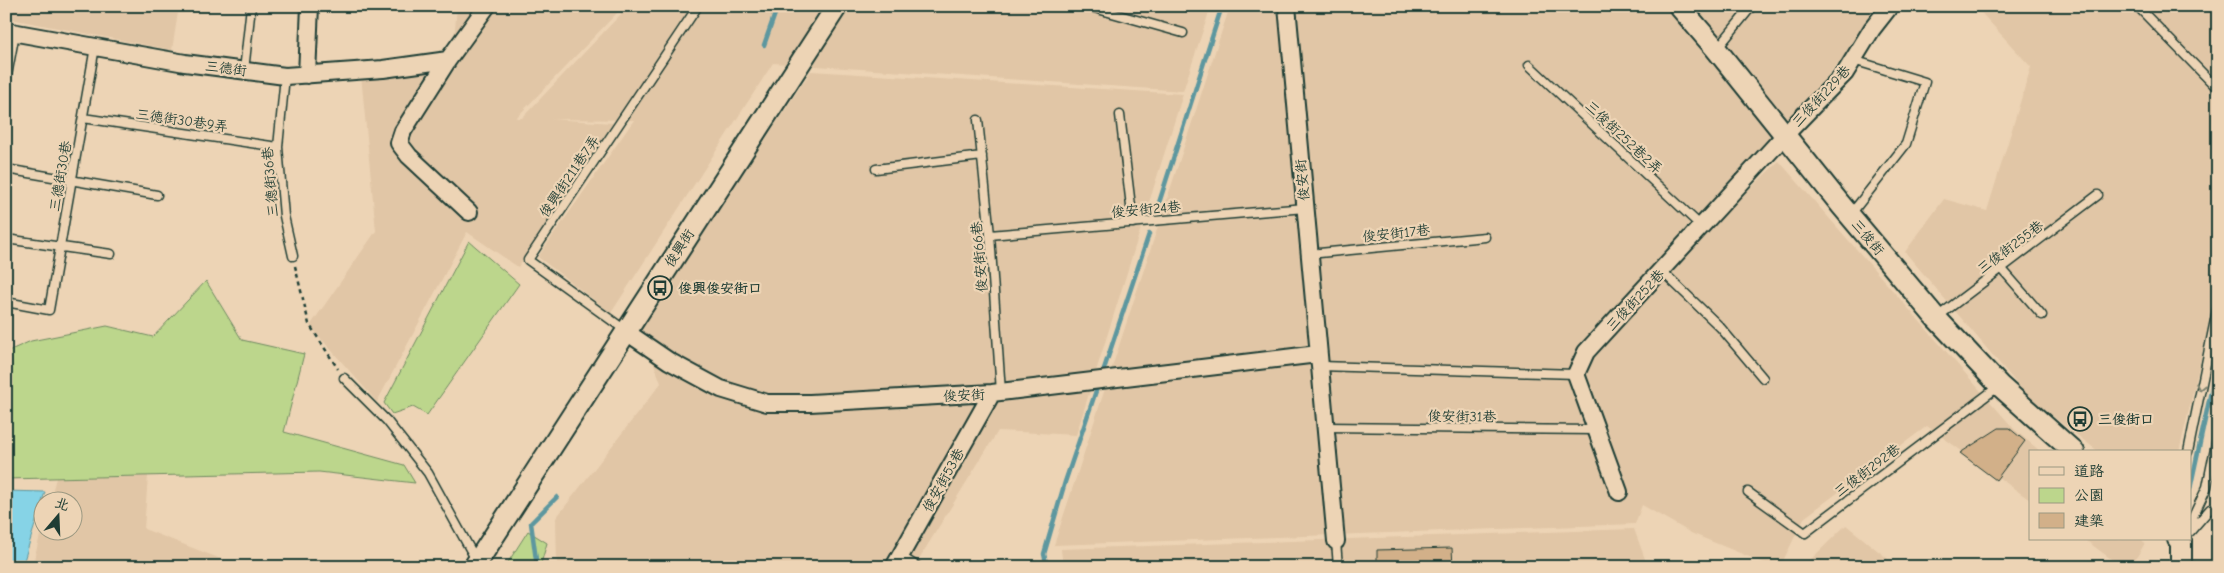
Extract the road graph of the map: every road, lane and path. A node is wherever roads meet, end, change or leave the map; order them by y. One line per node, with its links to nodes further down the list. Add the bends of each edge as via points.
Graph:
1 (251, 6): 19 (lane)
2 (310, 6): 20 (street)
3 (488, 6): 16 (street)
4 (698, 6): 53 (lane, 俊興街211巷7弄, via 528,260)
5 (837, 6): 53 (street, 俊興街)
6 (1087, 6): 13 (lane)
7 (1287, 6): 35 (street, 俊安街)
8 (1679, 6): 15 (street, 三俊街)
9 (1752, 6): 15 (lane)
10 (1890, 6): 17 (street, 三俊街229巷)
11 (2137, 6): 23 (lane)
12 (11, 32): 14 (street, 三德街); 22 (lane)
13 (1183, 33)
14 (95, 47): 19 (street, 三德街); 25 (lane, 三德街30巷)
15 (1716, 49): 27 (street, 三俊街)
16 (448, 60): 20 (street, 三德街); 36 (street, via 403,131 399,143 408,156)
17 (1854, 60): 27 (street, 三俊街229巷); 37 (lane, via 1925,82 1906,144)
18 (1529, 65): 39 (lane, 三俊街252巷2弄)
19 (244, 71): 21 (street, 三德街)
20 (307, 75): 21 (street, 三德街)
21 (284, 76): 28 (lane, 三德街36巷)
22 (6, 81)
23 (2218, 89)
24 (1120, 115): 38 (lane)
25 (83, 118): 28 (lane, 三德街30巷9弄); 32 (lane, 三德街30巷)
26 (978, 120): 29 (lane, 俊安街66巷)
27 (1784, 136): 37 (street, 三俊街); 39 (street, 三俊街252巷)
28 (278, 147): 46 (lane, 三德街36巷, via 284,216)
29 (982, 156): 31 (lane); 40 (lane, 俊安街66巷)
30 (6, 169): 32 (lane)
31 (876, 169)
32 (72, 180): 33 (lane); 43 (lane, 三德街30巷)
33 (157, 194)
34 (2098, 195): 47 (lane, 三俊街255巷)
35 (1305, 208): 38 (lane, 俊安街24巷); 45 (street, 俊安街)
36 (470, 212)
37 (1850, 216): 52 (street, 三俊街)
38 (1133, 223): 40 (lane, 俊安街24巷)
39 (1702, 227): 48 (street, 三俊街252巷)
40 (990, 235): 59 (lane, 俊安街66巷)
41 (1485, 237): 45 (lane, 俊安街17巷)
42 (6, 239): 43 (lane)
43 (60, 247): 44 (lane); 49 (lane, 三德街30巷, via 49,310)
44 (111, 254)
45 (1309, 254): 54 (street, 俊安街)
46 (293, 256): 56 (path, via 309,324)
47 (2002, 269): 51 (lane); 52 (lane, 三俊街255巷)
48 (1662, 271): 55 (street, 三俊街252巷, via 1586,352); 57 (lane, via 1720,327)
49 (6, 302)
50 (2218, 305): 64 (lane, one-way to 64)
51 (2042, 315)
52 (1936, 318): 58 (street, 三俊街)
53 (625, 330): 59 (street, 俊安街, via 669,361 721,389 767,403); 73 (street, 俊興街)
54 (1319, 360): 55 (lane); 59 (street, 俊安街); 60 (street, 俊安街)
55 (1576, 374): 61 (street)
56 (344, 378): 73 (lane, via 387,421 428,472)
57 (1762, 378)
58 (2000, 386): 63 (street, 三俊街); 66 (lane, 三俊街292巷, via 1805,533)
59 (996, 393): 72 (street, 俊安街53巷)
60 (1325, 427): 61 (lane, 俊安街31巷); 71 (street, 俊安街)
61 (1598, 430): 65 (street)
62 (2218, 433): 68 (lane, via 2207,487)
63 (2072, 450)
64 (2188, 450)
65 (1619, 492)
66 (1748, 492)
67 (2218, 510): 69 (lane, via 2210,509)
68 (2192, 519)
69 (2192, 529)
70 (2183, 540): 76 (street)
71 (1336, 541): 75 (lane)
72 (897, 561): 74 (lane)
73 (476, 564)
74 (918, 567)
75 (1338, 567)
76 (2181, 567)

